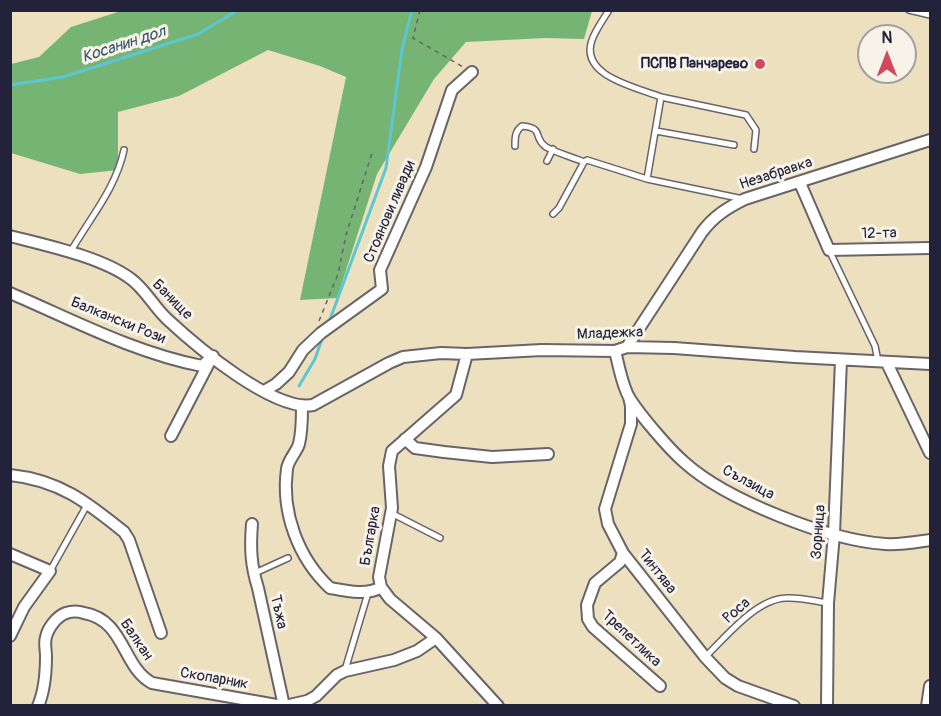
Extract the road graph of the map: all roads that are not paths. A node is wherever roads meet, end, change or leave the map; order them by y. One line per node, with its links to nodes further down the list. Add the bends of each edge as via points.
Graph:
1 (609, 10): 5 (lane, via 591,42 591,61 599,71)
2 (909, 10): 3 (lane)
3 (930, 15)
4 (472, 72): 31 (street, Стоянови ливади, via 452,90 426,167 380,270 382,289 321,333 303,350 289,372)
5 (661, 97): 6 (lane); 12 (lane, via 746,115 756,129)
6 (656, 131): 8 (lane); 15 (lane)
7 (930, 140): 16 (street, Незабравка)
8 (734, 145)
9 (515, 146): 10 (lane, via 516,133 522,126 537,129 540,140)
10 (553, 149): 13 (lane); 14 (lane)
11 (124, 150): 22 (lane, via 112,185)
12 (754, 150)
13 (547, 161)
14 (584, 162): 15 (lane, via 596,161); 18 (lane)
15 (647, 179): 17 (lane)
16 (800, 183): 17 (street, Незабравка); 21 (street)
17 (745, 199): 24 (street, Незабравка, via 711,220)
18 (553, 214)
19 (10, 236): 22 (street, Банище)
20 (930, 248): 21 (street, 12-та)
21 (829, 250): 29 (lane)
22 (70, 253): 27 (street, Банище, via 131,279 166,318)
23 (10, 293): 27 (street, Балкански Рози, via 177,361 202,366)
24 (627, 347): 25 (street, Младежка); 28 (street, Младежка)
25 (615, 351): 26 (street, Младежка); 32 (street, Сълзица)
26 (467, 354): 33 (street, Младежка, via 403,357 313,405); 35 (street, Българка, via 456,395)
27 (213, 356): 31 (street, Банище); 34 (street)
28 (841, 360): 29 (street, Младежка); 42 (street, Зорница)
29 (883, 362): 30 (street, Младежка); 36 (street)
30 (930, 364)
31 (264, 391): 33 (street, Банище)
32 (629, 397): 42 (street, Сълзица, via 684,462 784,519); 45 (street, Тинтява, via 629,431 605,509)
33 (302, 407): 51 (street, via 299,444 287,467 285,503 294,533 307,561 330,588)
34 (171, 436)
35 (405, 439): 37 (street, via 415,448 444,452 492,457); 40 (street, Българка, via 389,458)
36 (930, 453)
37 (548, 454)
38 (10, 475): 39 (street, via 60,487)
39 (87, 505): 48 (lane); 53 (street, via 129,540)
40 (391, 513): 43 (lane); 50 (street, Българка, via 379,577)
41 (252, 525): 49 (street, Тъжа, via 249,548)
42 (834, 534): 44 (street, Сълзица, via 886,545); 52 (street, Зорница)
43 (440, 538)
44 (930, 540)
45 (623, 553): 56 (street, Тинтява); 59 (street, Трепетлика, via 620,562 595,583 587,605 588,619)
46 (10, 554): 48 (street)
47 (288, 558): 49 (lane)
48 (50, 571): 54 (street, via 24,607)
49 (253, 573): 62 (street, Тъжа)
50 (381, 587): 51 (street); 55 (street, Българка)
51 (369, 591): 57 (lane)
52 (828, 603): 56 (lane, Роса, via 794,597 765,603); 65 (street, Зорница)
53 (161, 633)
54 (10, 636)
55 (436, 638): 57 (street, via 394,660); 63 (street, Българка)
56 (705, 657): 64 (street, Тинтява, via 738,686)
57 (345, 671): 62 (street, Скопарник, via 316,696)
58 (142, 676): 61 (street, Балкан, via 105,621 91,614 68,612 56,619 46,637 46,675); 62 (street, Скопарник, via 153,683)
59 (660, 686)
60 (930, 686): 66 (street)
61 (38, 705)
62 (284, 705)
63 (498, 705)
64 (794, 705)
65 (827, 705)
66 (927, 705)

